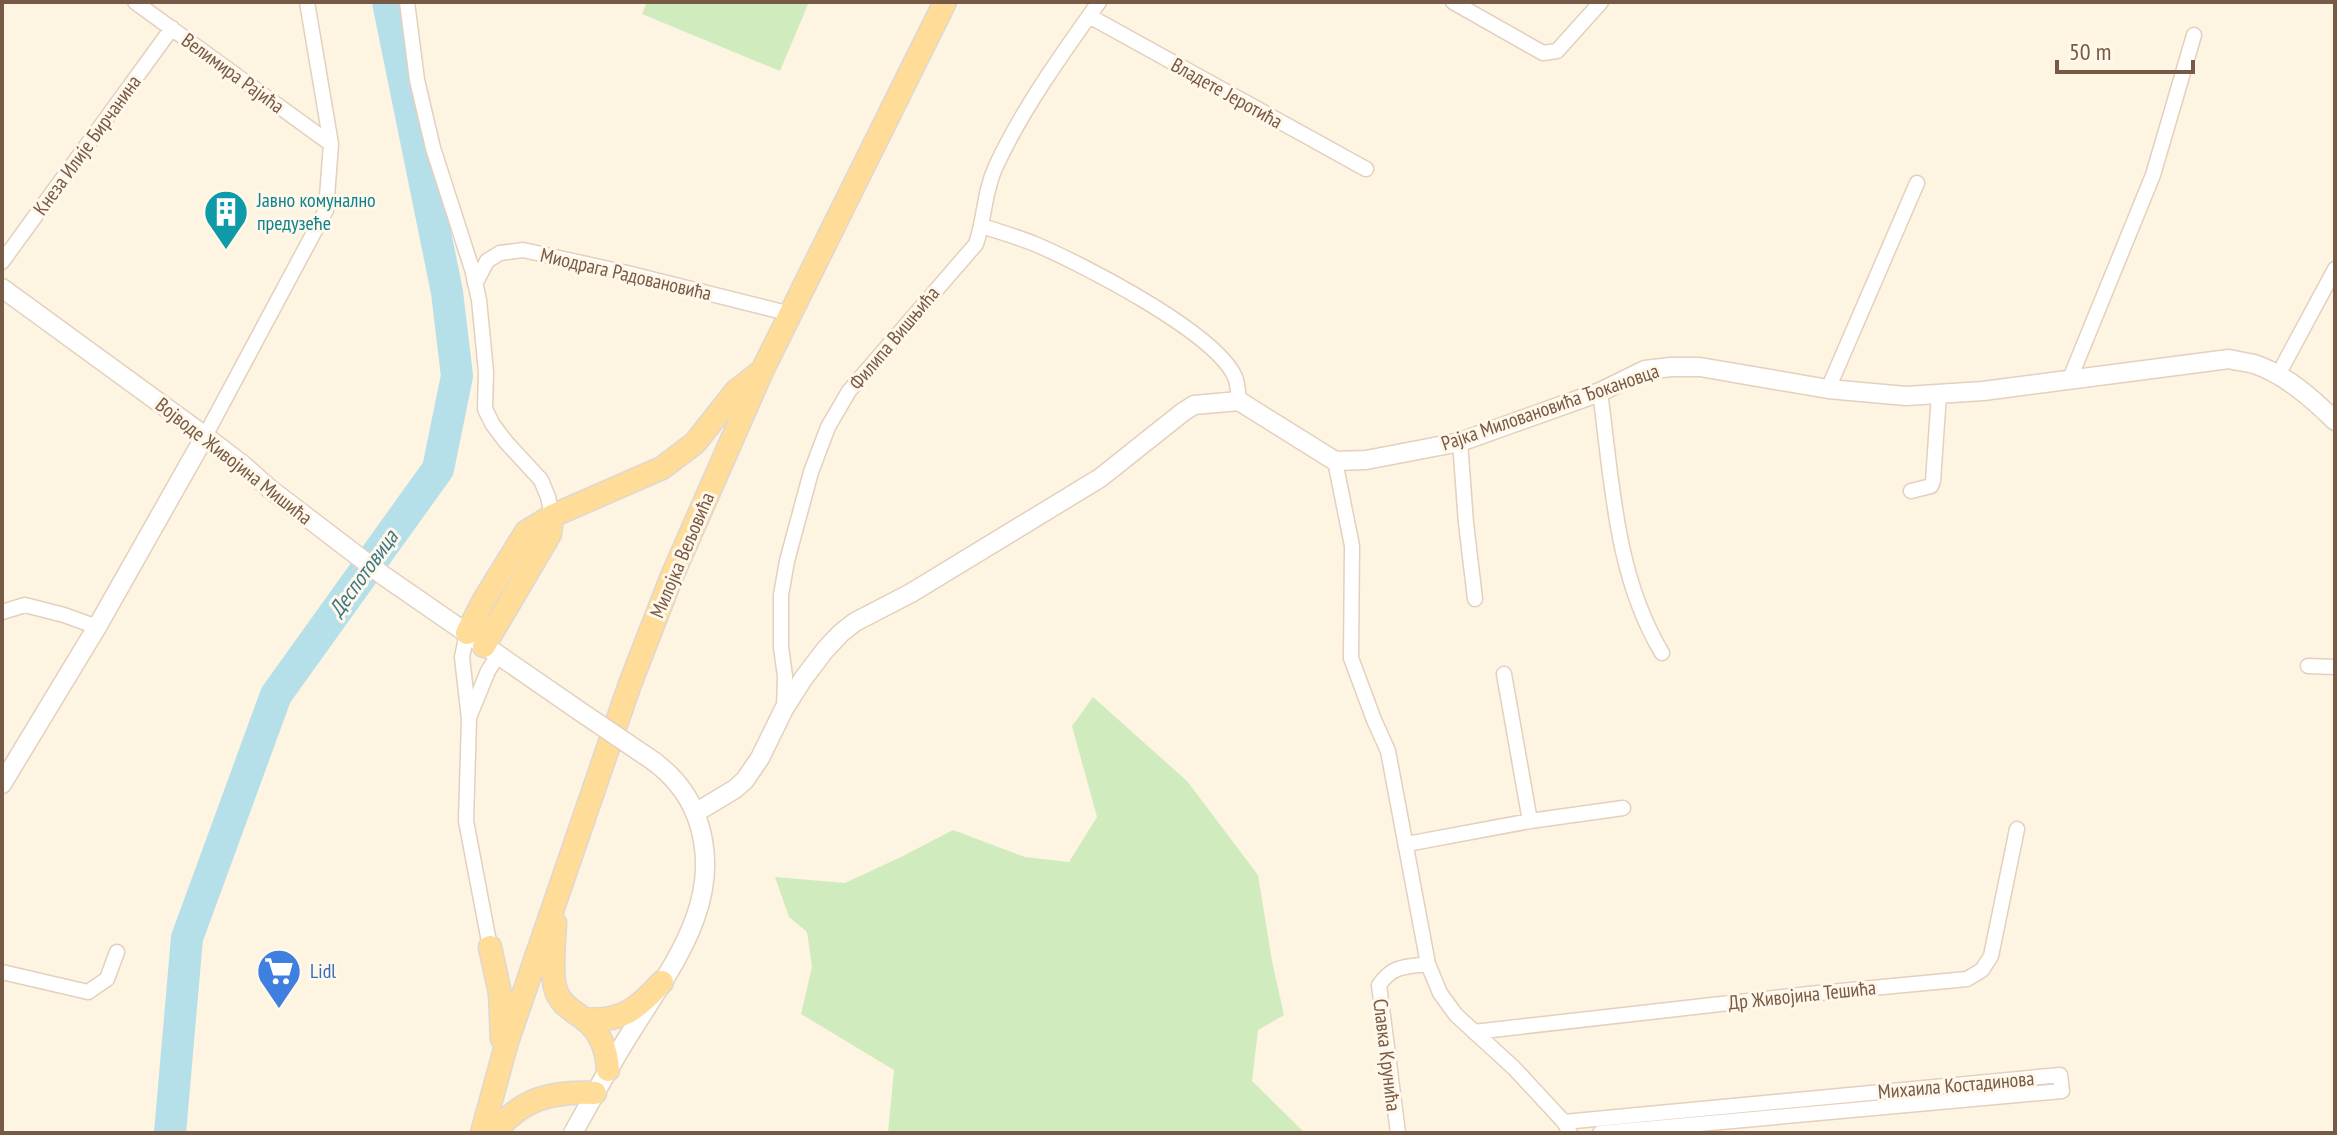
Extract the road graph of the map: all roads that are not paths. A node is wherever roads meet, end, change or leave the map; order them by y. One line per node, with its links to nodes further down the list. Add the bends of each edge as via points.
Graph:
1 (135, 2): 9 (street, Велимира Рајића)
2 (307, 2): 11 (street)
3 (407, 2): 17 (street, via 433,148)
4 (945, 2): 19 (main road, Милојка Вељовића)
5 (1099, 2): 8 (street, Филипа Вишњића)
6 (1453, 2): 7 (street, via 1543,53 1557,51)
7 (1601, 2)
8 (1089, 16): 12 (street, Владете Јеротића); 14 (street, Филипа Вишњића, via 996,166 985,192)
9 (172, 28): 11 (street, Велимира Рајића); 15 (street, Кнеза Илије Бирчанина)
10 (2194, 35): 22 (street, via 2153,175)
11 (331, 144): 28 (street, via 326,210)
12 (1366, 169)
13 (1917, 183): 23 (street)
14 (982, 226): 26 (street, via 1035,244 1163,311 1223,361 1235,378); 41 (street, Филипа Вишњића, via 976,244 849,391 828,427 781,595)
15 (2, 262)
16 (2335, 269): 21 (street)
17 (475, 284): 19 (street, Миодрага Радовановића, via 487,261 523,250); 32 (street, via 483,331 485,409 541,480)
18 (2, 288): 28 (street, Војводе Живојина Мишића)
19 (791, 314): 20 (main road, Милојка Вељовића)
20 (763, 369): 32 (main road, via 736,391 679,456 646,477); 49 (main road, Милојка Вељовића, via 672,576)
21 (2278, 375): 22 (street, Рајка Миловановића Ђокановца, via 2229,359); 27 (street, Рајка Миловановића Ђокановца)
22 (2069, 381): 25 (street, Рајка Миловановића Ђокановца)
23 (1828, 389): 24 (street, Рајка Миловановића Ђокановца, via 1700,367 1671,367 1645,370); 25 (street, Рајка Миловановића Ђокановца)
24 (1600, 392): 29 (street, Рајка Миловановића Ђокановца); 37 (street, via 1622,551 1647,629)
25 (1939, 394): 31 (street, via 1933,481)
26 (1239, 401): 30 (street); 41 (street, via 1194,405 1100,478 855,622 825,650)
27 (2335, 421)
28 (205, 436): 35 (street); 36 (street, Војводе Живојина Мишића, via 344,546)
29 (1460, 442): 30 (street, Рајка Миловановића Ђокановца); 33 (street)
30 (1335, 461): 48 (street, via 1352,546 1351,658 1388,751)
31 (1911, 491)
32 (552, 516): 36 (main road, via 526,532 484,600)
33 (1475, 599)
34 (2, 612): 35 (street, via 25,605)
35 (97, 627): 43 (street)
36 (483, 645): 42 (street, via 488,671); 42 (street, via 462,657); 45 (street, Војводе Живојина Мишића, bridge, via 661,765)
37 (1662, 653)
38 (2308, 666): 39 (street)
39 (2335, 667)
40 (1504, 674): 46 (street)
41 (784, 709): 45 (street, via 745,780)
42 (469, 719): 50 (street, via 466,821)
43 (2, 784)
44 (1623, 808): 46 (street)
45 (695, 813): 54 (street, Војводе Живојина Мишића, via 704,843 705,884 696,918)
46 (1530, 821): 48 (street)
47 (2017, 829): 56 (street, Др Живојина Тешића, via 1991,956 1967,979)
48 (1407, 844): 52 (street)
49 (559, 891): 55 (main road, via 555,987 566,1007); 57 (main road, Милојка Вељовића)
50 (490, 947): 57 (main road, via 503,1029)
51 (117, 952): 53 (street, via 107,979 88,992)
52 (1428, 964): 56 (street, via 1440,993); 64 (street, Славка Крунића, via 1397,968 1379,985)
53 (2, 972)
54 (662, 982): 55 (main road, via 623,1016); 58 (street, Војводе Живојина Мишића)
55 (584, 1019): 58 (main road, via 607,1054)
56 (1474, 1032): 60 (street)
57 (500, 1060): 61 (main road, Милојка Вељовића)
58 (608, 1070): 59 (street, Војводе Живојина Мишића)
59 (595, 1093): 62 (main road, via 532,1101 516,1109); 63 (street, Војводе Живојина Мишића)
60 (1567, 1128): 65 (street, Михаила Костадинова, via 2060,1075 2062,1091)
61 (482, 1133)
62 (494, 1133)
63 (573, 1133)
64 (1398, 1133)
65 (1600, 1133)

